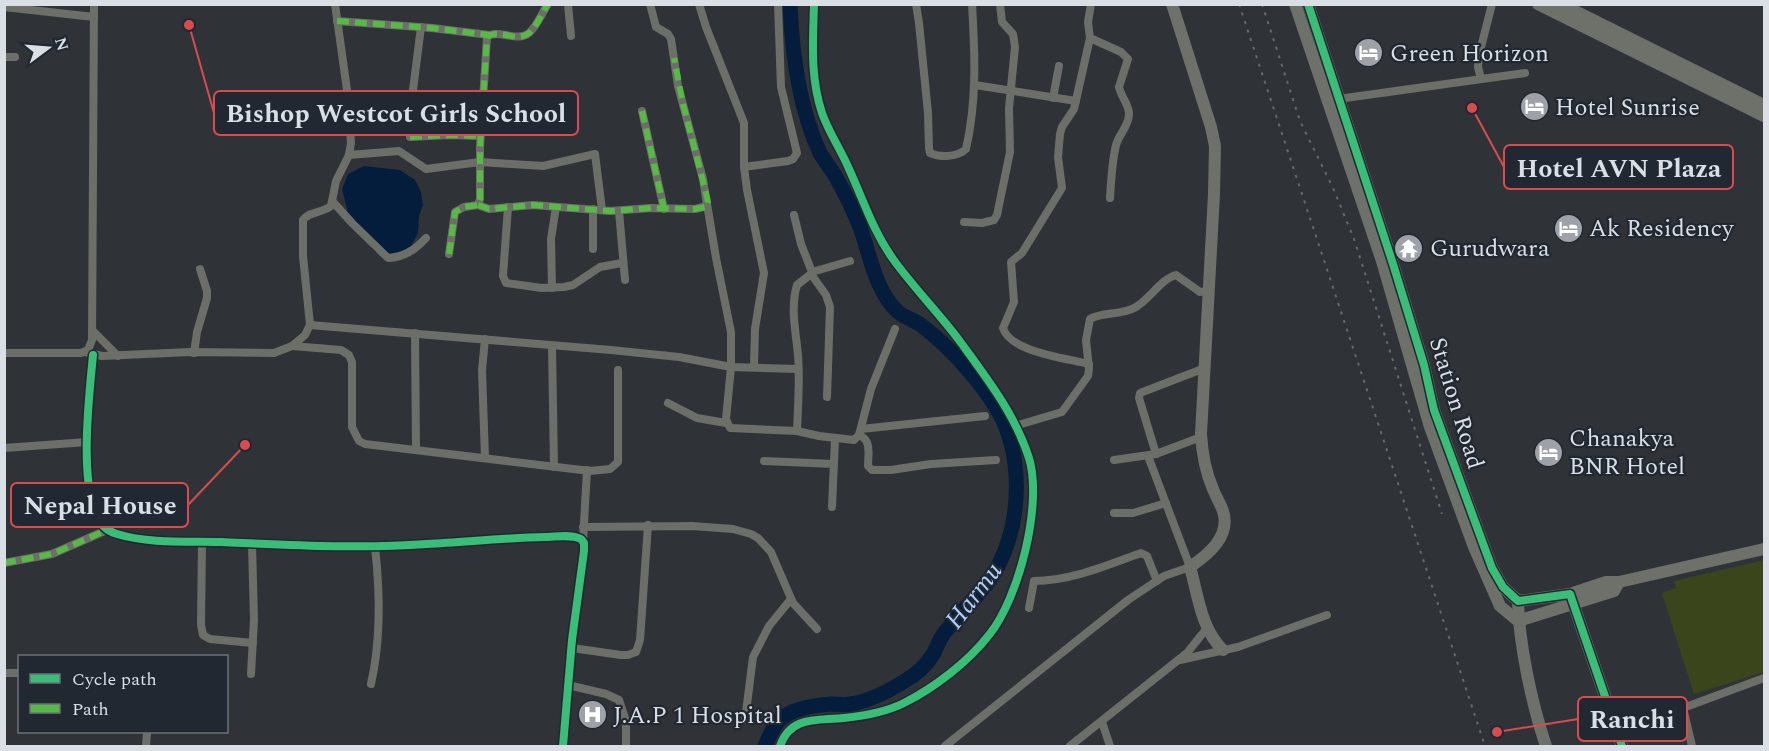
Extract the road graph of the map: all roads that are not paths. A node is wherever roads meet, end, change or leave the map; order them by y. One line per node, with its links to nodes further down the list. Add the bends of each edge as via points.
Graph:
1 (94, 4): 22 (street)
2 (335, 4): 23 (street)
3 (548, 4): 25 (street, via 526,35)
4 (568, 4): 26 (street)
5 (650, 4): 49 (street, via 657,28 671,39 678,86)
6 (699, 4): 46 (street, via 744,123)
7 (778, 4): 46 (street, via 781,87 796,153 788,161)
8 (814, 4): 89 (street, via 815,89 868,213 892,257 985,375)
9 (916, 4): 33 (street, via 929,148 933,155 958,155 966,149)
10 (972, 4): 33 (street)
11 (1000, 4): 34 (street, via 1002,22 1015,41)
12 (1091, 4): 27 (street)
13 (1172, 4): 67 (street, via 1215,146)
14 (1295, 4): 124 (street, via 1382,261 1430,427 1500,606)
15 (1308, 4): 37 (street, Station Road)
16 (1492, 4): 32 (street, via 1479,55)
17 (1538, 4): 41 (street)
18 (1545, 4): 41 (street)
19 (1561, 4): 39 (street)
20 (1572, 4): 39 (street)
21 (4, 7): 22 (street)
22 (94, 17): 70 (street)
23 (337, 21): 24 (street); 44 (street, via 351,138)
24 (421, 27): 25 (street); 35 (street)
25 (489, 35): 42 (street)
26 (571, 36)
27 (1090, 38): 38 (street); 47 (street, via 1121,51 1128,59 1119,87 1128,106 1128,118 1114,153)
28 (4, 57): 29 (street)
29 (15, 57)
30 (1059, 66): 36 (street)
31 (1525, 73): 32 (street)
32 (1481, 79): 37 (street)
33 (975, 84): 34 (street)
34 (1010, 92): 36 (street); 57 (street, via 1010,152 997,215 989,222)
35 (412, 98)
36 (1053, 98): 38 (street)
37 (1338, 99): 121 (street, Station Road, via 1404,298 1438,420 1492,568 1503,587)
38 (1076, 101): 79 (street, via 1060,134 1062,188 1022,253 1011,262 1014,302 1003,328 1005,335 1020,346)
39 (1764, 104)
40 (642, 111): 53 (street)
41 (1764, 114)
42 (480, 136): 43 (street); 45 (street)
43 (410, 137)
44 (349, 155): 45 (street, via 399,151 426,169); 48 (street, via 336,181)
45 (480, 162): 50 (street); 54 (street, via 543,166 595,154)
46 (744, 166): 81 (street, via 764,273 755,329)
47 (1110, 198)
48 (333, 202): 58 (street, via 388,258 416,249); 68 (street, via 303,220)
49 (708, 204): 53 (street, via 701,209); 80 (street, via 731,326)
50 (478, 205): 51 (street, via 489,209); 60 (street, via 455,212)
51 (508, 207): 52 (street); 66 (street, via 504,280 509,285)
52 (556, 207): 54 (street); 66 (street, via 550,255)
53 (664, 209): 55 (street)
54 (598, 210): 55 (street); 59 (street)
55 (619, 211): 62 (street)
56 (794, 215): 64 (street)
57 (964, 222)
58 (426, 238)
59 (593, 249)
60 (449, 254)
61 (850, 261): 64 (street)
62 (622, 264): 65 (street); 66 (street, via 600,267 573,285)
63 (200, 269): 76 (street, via 207,298)
64 (812, 273): 84 (street, via 796,290); 85 (street, via 830,307)
65 (625, 280)
66 (552, 288)
67 (1210, 291): 79 (street, via 1200,292 1176,275 1171,276 1133,309 1093,317 1086,340); 82 (street)
68 (310, 325): 71 (street); 73 (street)
69 (895, 329): 91 (street, via 871,389)
70 (94, 332): 77 (street); 78 (street)
71 (415, 333): 72 (street); 96 (street)
72 (485, 339): 74 (street); 98 (street)
73 (292, 346): 76 (street, via 274,353); 96 (street, via 349,355 352,427 358,441)
74 (552, 346): 80 (street, via 670,356); 103 (street)
75 (4, 353): 77 (street)
76 (194, 353): 78 (street)
77 (89, 354): 78 (street); 94 (street)
78 (118, 356)
79 (1089, 364): 89 (street, via 1088,376 1062,412)
80 (731, 367): 81 (street); 88 (street)
81 (754, 367): 84 (street)
82 (1205, 368): 92 (street); 97 (street, via 1140,393)
83 (618, 369): 104 (street, via 618,462 610,469)
84 (798, 369): 90 (street)
85 (827, 397)
86 (668, 403): 88 (street, via 697,418)
87 (985, 416): 91 (street)
88 (726, 423): 90 (street, via 735,429)
89 (1015, 426): 141 (street, via 1029,458 1034,494 1029,535 998,622 980,646 955,668 903,703 867,714 804,722 786,733)
90 (797, 431): 93 (street)
91 (860, 432): 93 (street, via 853,441); 99 (street, via 867,442 868,466 872,470)
92 (1201, 437): 97 (street); 117 (street, via 1225,525 1214,547)
93 (835, 439): 102 (street)
94 (87, 442): 95 (street); 110 (street, via 91,502)
95 (4, 448)
96 (416, 448): 98 (street)
97 (1152, 455): 100 (street); 105 (street)
98 (485, 458): 103 (street)
99 (996, 460)
100 (1114, 460)
101 (764, 461): 102 (street)
102 (834, 464): 106 (street)
103 (554, 467): 104 (street)
104 (587, 470): 109 (street)
105 (1166, 503): 107 (street, via 1132,513); 117 (street)
106 (832, 507)
107 (1114, 513)
108 (648, 525): 109 (street); 119 (street, via 733,529 751,534 771,552); 128 (street, via 636,652 621,655)
109 (583, 527): 111 (street)
110 (107, 530): 112 (street, via 146,539); 116 (street, via 52,554)
111 (583, 541): 114 (street, via 573,536); 128 (street)
112 (202, 542): 113 (street); 127 (street, via 203,634 210,639)
113 (252, 544): 114 (street); 127 (street)
114 (375, 547): 133 (street, via 378,587)
115 (1764, 549): 120 (street, via 1618,582 1614,591)
116 (4, 563)
117 (1190, 567): 118 (street); 125 (street)
118 (1157, 581): 122 (street, via 1148,556 1141,553 1074,576 1034,581); 142 (street)
119 (791, 599): 126 (street); 136 (street, via 769,626 753,657)
120 (1572, 599): 121 (street); 124 (street); 138 (street)
121 (1518, 601): 124 (street)
122 (1029, 608)
123 (1327, 615): 129 (street)
124 (1518, 621): 145 (street)
125 (1207, 628): 129 (street); 130 (street)
126 (817, 629)
127 (253, 643): 131 (street)
128 (572, 648): 134 (street)
129 (1223, 650): 130 (street)
130 (1177, 661): 137 (street)
131 (251, 674)
132 (1764, 678): 135 (street)
133 (371, 684)
134 (568, 685): 139 (street); 140 (street, via 620,700 626,721)
135 (1683, 708): 138 (street); 147 (street)
136 (745, 720)
137 (1102, 722): 143 (street); 144 (street)
138 (1616, 729): 146 (street)
139 (563, 747)
140 (626, 747)
141 (780, 747)
142 (945, 747)
143 (1070, 747)
144 (1110, 747)
145 (1546, 747)
146 (1622, 747)
147 (1692, 747)

